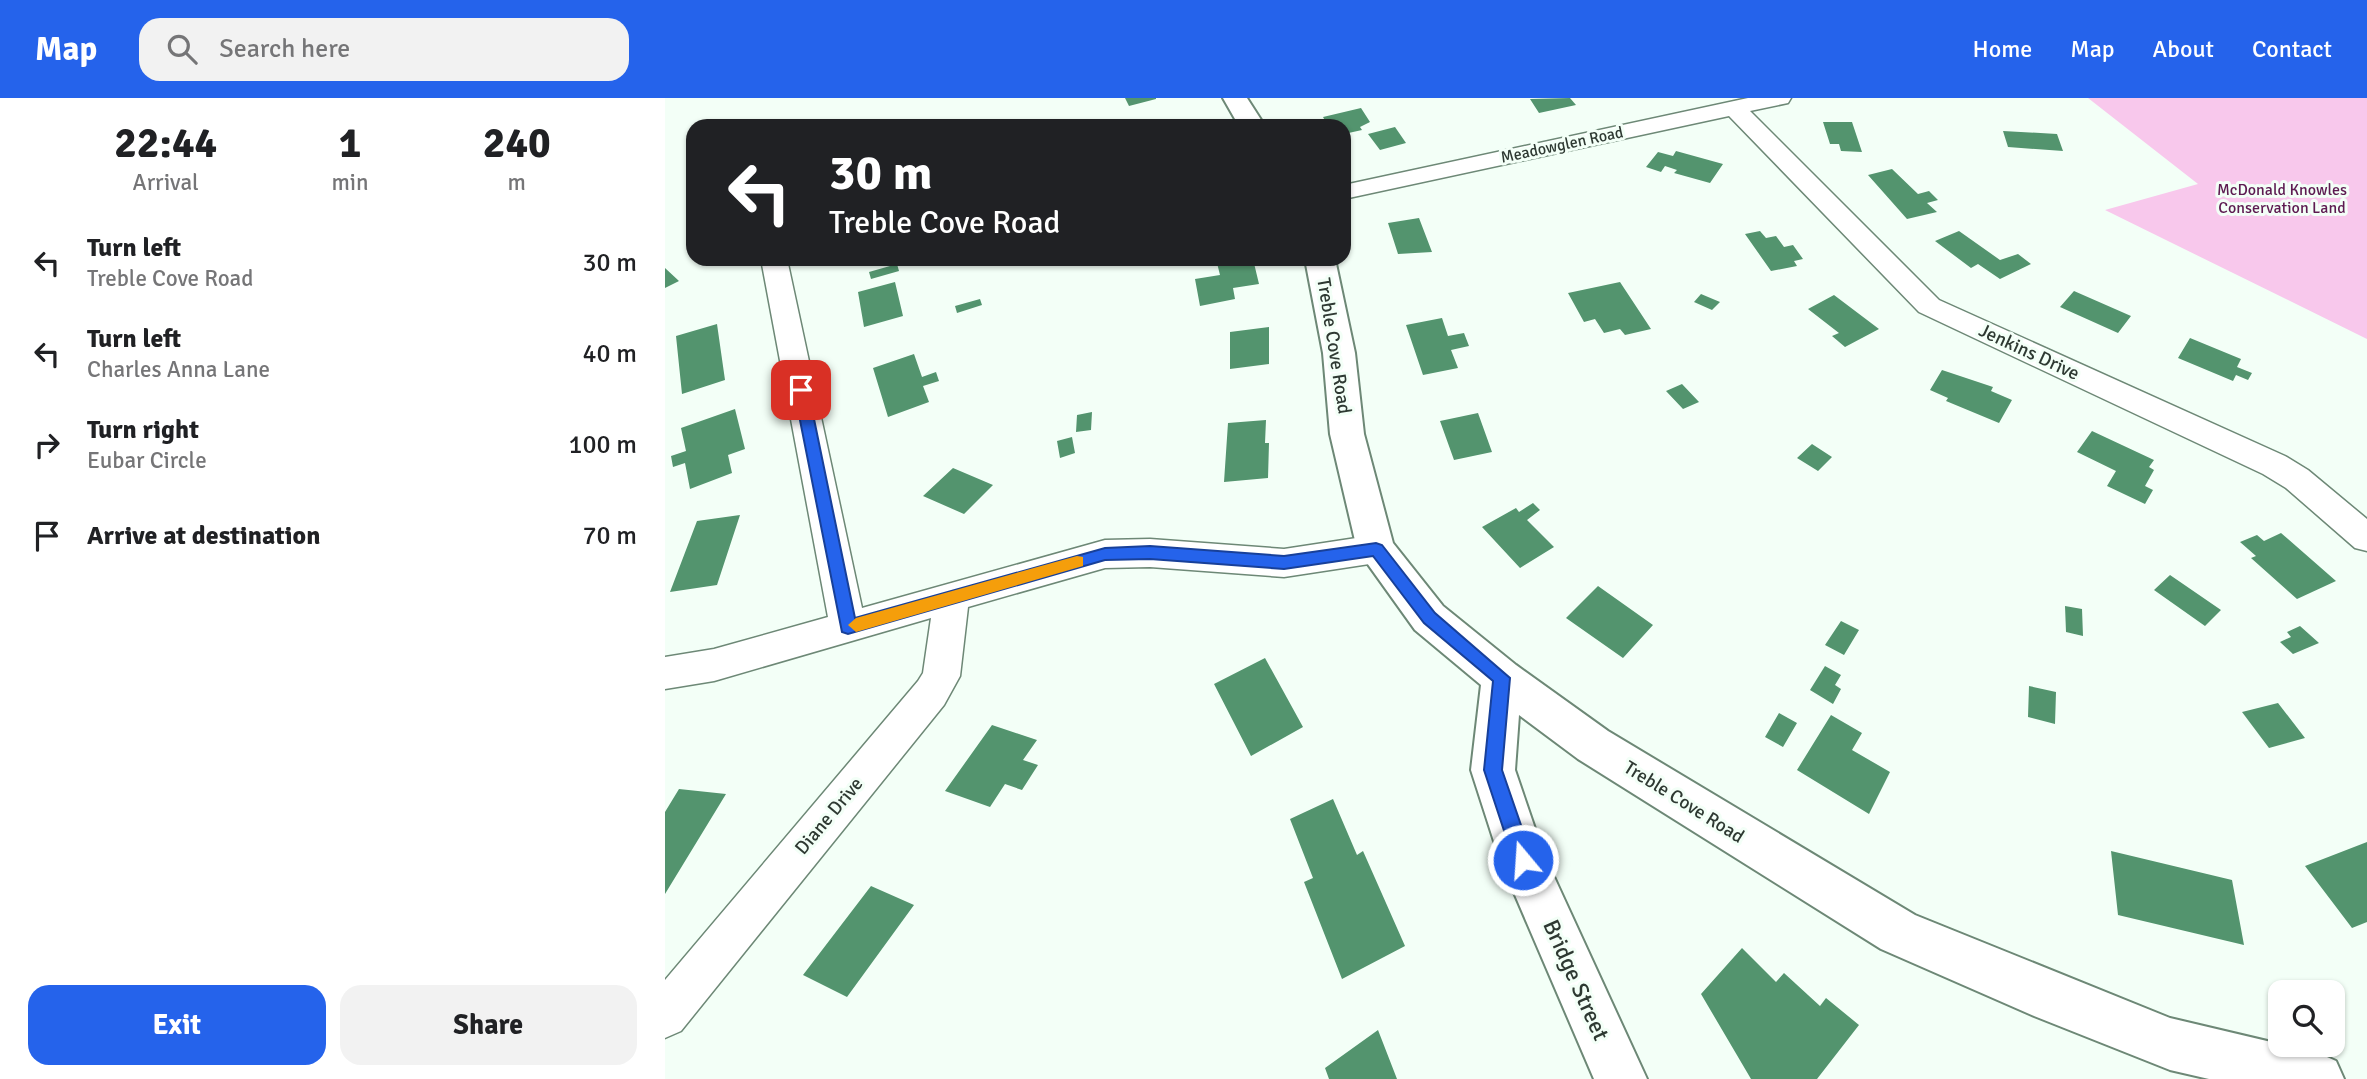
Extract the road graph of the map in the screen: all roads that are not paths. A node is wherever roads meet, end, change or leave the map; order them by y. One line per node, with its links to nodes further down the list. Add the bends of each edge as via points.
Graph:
1 (1235, 98): 4 (main road)
2 (1780, 98): 3 (street, Meadowglen Road)
3 (1734, 108): 5 (street, Meadowglen Road); 8 (street, Jenkins Drive, via 1929,306 2274,466 2298,480)
4 (1248, 119)
5 (1351, 190)
6 (775, 266): 11 (street)
7 (1321, 266): 9 (main road, Treble Cove Road, via 1339,354 1347,434)
8 (2367, 538)
9 (1376, 549): 10 (street, via 1284,563 1105,554); 13 (main road, Treble Cove Road, via 1429,618)
10 (952, 597): 11 (street); 14 (street, Diane Drive, via 941,676 931,693)
11 (848, 627): 12 (street, via 713,665)
12 (665, 673)
13 (1502, 678): 15 (main road, Treble Cove Road, via 1593,745 1898,933 2170,1044); 16 (main road, Bridge Street, via 1493,770 1523,860)
14 (665, 1015)
15 (2305, 1077)
16 (1621, 1079)

